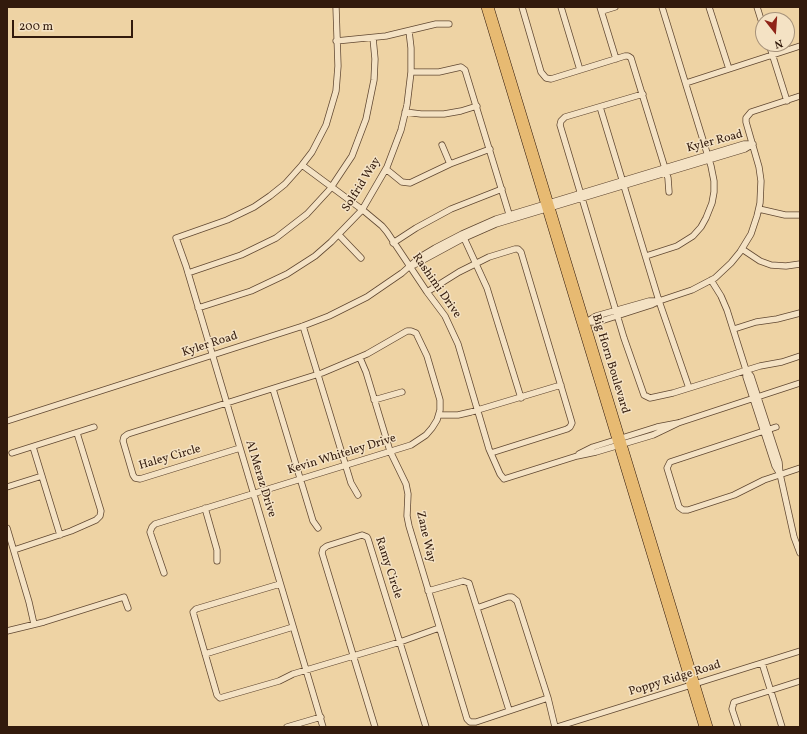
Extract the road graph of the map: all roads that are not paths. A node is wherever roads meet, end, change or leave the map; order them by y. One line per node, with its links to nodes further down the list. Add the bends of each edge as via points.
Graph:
1 (336, 7): 13 (street)
2 (485, 7): 41 (main road, Big Horn Boulevard)
3 (490, 7): 41 (main road, Big Horn Boulevard)
4 (522, 7): 19 (street, via 543,76 551,79)
5 (561, 7): 19 (street)
6 (615, 7): 9 (street)
7 (662, 7): 21 (street)
8 (708, 7): 18 (street)
9 (601, 9): 17 (street)
10 (449, 24): 11 (street, via 436,24)
11 (408, 31): 12 (street); 20 (street, Solfrid Way)
12 (373, 38): 13 (street); 37 (street, via 374,70 367,114 352,156)
13 (336, 41): 33 (street, via 338,75 334,99 320,138)
14 (800, 46): 16 (street)
15 (771, 52): 16 (street)
16 (772, 55): 18 (street); 24 (street)
17 (616, 59): 19 (street); 22 (street, via 626,56 631,58)
18 (728, 69): 21 (street)
19 (580, 70)
20 (410, 72): 25 (street, via 464,68); 27 (street, Solfrid Way)
21 (686, 83): 31 (street)
22 (643, 94): 26 (street); 35 (street)
23 (800, 96): 24 (street)
24 (787, 100): 28 (street, via 748,114 746,122)
25 (477, 106): 27 (street, via 444,114); 30 (street)
26 (600, 107): 36 (street); 40 (street, via 565,117 560,123)
27 (405, 112): 34 (street, Solfrid Way, via 398,142)
28 (753, 144): 31 (street, Kyler Road, via 745,149); 42 (street, via 761,181)
29 (442, 145): 32 (street)
30 (490, 150): 32 (street); 38 (street)
31 (708, 157): 35 (street, Kyler Road); 50 (street, via 714,176 714,192 711,208 704,223 683,243)
32 (450, 164): 34 (street, via 408,183 402,182)
33 (302, 165): 37 (street, Rashimi Drive); 55 (street, Al Meraz Drive, via 282,186 254,207 227,220 176,238)
34 (386, 169): 43 (street, Solfrid Way)
35 (666, 170): 36 (street, Kyler Road); 39 (street)
36 (623, 183): 40 (street, Kyler Road); 50 (street)
37 (332, 187): 43 (street, Rashimi Drive); 55 (street, via 304,218 271,241 242,255)
38 (502, 189): 44 (street); 48 (street, via 451,209)
39 (669, 192)
40 (581, 196): 41 (street, Kyler Road); 60 (street)
41 (548, 205): 44 (street, Kyler Road); 47 (street, Kyler Road); 62 (main road, Big Horn Boulevard); 86 (main road, Big Horn Boulevard)
42 (759, 209): 45 (street, via 785,215); 49 (street)
43 (362, 210): 46 (street, Solfrid Way); 48 (street, Rashimi Drive, via 382,226)
44 (509, 214): 54 (street, Kyler Road, via 448,241 420,257)
45 (800, 214)
46 (339, 235): 51 (street); 59 (street, Solfrid Way, via 315,256 281,278 251,291)
47 (464, 238): 52 (street); 54 (street, Kyler Road)
48 (393, 243): 54 (street, Rashimi Drive)
49 (742, 249): 53 (street, via 771,265); 56 (street, via 731,263)
50 (646, 256): 58 (street)
51 (360, 258)
52 (477, 263): 57 (street); 71 (street, via 514,249 521,252); 75 (street)
53 (800, 264)
54 (410, 267): 57 (street, Rashimi Drive); 63 (street, Kyler Road, via 354,304)
55 (188, 272): 59 (street, Al Meraz Drive)
56 (711, 280): 58 (street, via 692,290); 64 (street, via 726,305)
57 (427, 292): 79 (street, Rashimi Drive, via 453,330)
58 (659, 301): 60 (street); 72 (street)
59 (198, 308): 65 (street, Al Meraz Drive)
60 (616, 313): 62 (street, via 595,323); 72 (street, via 644,396 650,398)
61 (800, 313): 64 (street)
62 (586, 322): 86 (main road, Big Horn Boulevard)
63 (303, 326): 65 (street, Kyler Road); 69 (street)
64 (734, 329): 68 (street)
65 (212, 356): 78 (street, Al Meraz Drive); 81 (street, Kyler Road)
66 (800, 356): 68 (street)
67 (360, 358): 69 (street); 77 (street, Zane Way); 80 (street, via 407,331 413,331 429,362 440,400)
68 (746, 370): 72 (street); 76 (street, via 750,374)
69 (318, 375): 73 (street); 92 (street)
70 (800, 383): 76 (street)
71 (561, 385): 75 (street); 90 (street, via 571,420 571,425 567,429)
72 (689, 388)
73 (274, 389): 78 (street); 96 (street)
74 (402, 392): 77 (street)
75 (520, 398): 79 (street)
76 (755, 398): 84 (street); 86 (street, via 678,423 657,427)
77 (374, 400): 89 (street, Zane Way)
78 (226, 404): 88 (street, Al Meraz Drive); 88 (street, Haley Circle, via 128,434 123,441 127,456 134,476 140,479)
79 (478, 411): 80 (street); 90 (street, Rashimi Drive)
80 (439, 415): 89 (street, Kevin Whiteley Drive, via 423,438 411,445)
81 (7, 421)
82 (776, 427): 84 (street)
83 (94, 428): 85 (street)
84 (766, 430): 94 (street, via 775,466); 94 (street, via 670,462 667,468 678,505 688,510 734,495)
85 (78, 433): 87 (street); 103 (street, via 101,515 96,520)
86 (620, 442): 90 (street, Rashimi Drive, via 593,447 577,456 507,479 500,474); 123 (main road, Big Horn Boulevard)
87 (33, 447): 91 (street); 95 (street)
88 (240, 448): 98 (street, Al Meraz Drive)
89 (390, 451): 92 (street, Kevin Whiteley Drive); 109 (street, Zane Way, via 406,484 409,526)
90 (491, 453)
91 (12, 454)
92 (346, 465): 96 (street, Kevin Whiteley Drive); 99 (street, via 351,483)
93 (800, 468): 94 (street)
94 (780, 474): 105 (street)
95 (42, 476): 97 (street); 103 (street)
96 (301, 479): 98 (street, Kevin Whiteley Drive); 102 (street, via 313,521)
97 (7, 487)
98 (253, 494): 100 (street, Kevin Whiteley Drive); 108 (street, Al Meraz Drive)
99 (358, 495)
100 (205, 508): 106 (street, via 216,546); 107 (street, Kevin Whiteley Drive, via 153,526 150,532)
101 (7, 528): 104 (street)
102 (318, 528)
103 (60, 535): 104 (street)
104 (14, 550): 112 (street)
105 (800, 553)
106 (217, 561)
107 (164, 573)
108 (280, 584): 113 (street, Al Meraz Drive); 118 (street, via 194,610)
109 (428, 591): 111 (street, via 467,581); 114 (street, Zane Way)
110 (128, 608): 112 (street, via 124,597)
111 (478, 608): 125 (street, via 508,597 517,600); 126 (street)
112 (34, 624): 115 (street)
113 (293, 627): 118 (street); 121 (street, Al Meraz Drive)
114 (439, 628): 116 (street); 126 (street, Zane Way, via 470,722 478,722)
115 (7, 631)
116 (400, 642): 119 (street); 119 (street, Ramy Circle, via 368,540 362,535 327,546 322,553); 131 (street)
117 (800, 651): 120 (street, Poppy Ridge Road)
118 (205, 654): 121 (street, via 220,698 279,681)
119 (354, 656): 121 (street); 130 (street)
120 (762, 663): 123 (street, Poppy Ridge Road); 124 (street)
121 (306, 670): 127 (street, Al Meraz Drive)
122 (800, 681): 124 (street)
123 (693, 685): 132 (street, Poppy Ridge Road); 133 (main road, Big Horn Boulevard); 134 (main road, Big Horn Boulevard)
124 (770, 690): 135 (street, via 732,705); 136 (street)
125 (548, 698): 126 (street); 132 (street)
126 (509, 710)
127 (320, 717): 128 (street); 129 (street, Al Meraz Drive)
128 (287, 727)
129 (323, 727)
130 (375, 727)
131 (426, 727)
132 (556, 727)
133 (703, 727)
134 (709, 727)
135 (738, 727)
136 (782, 727)

